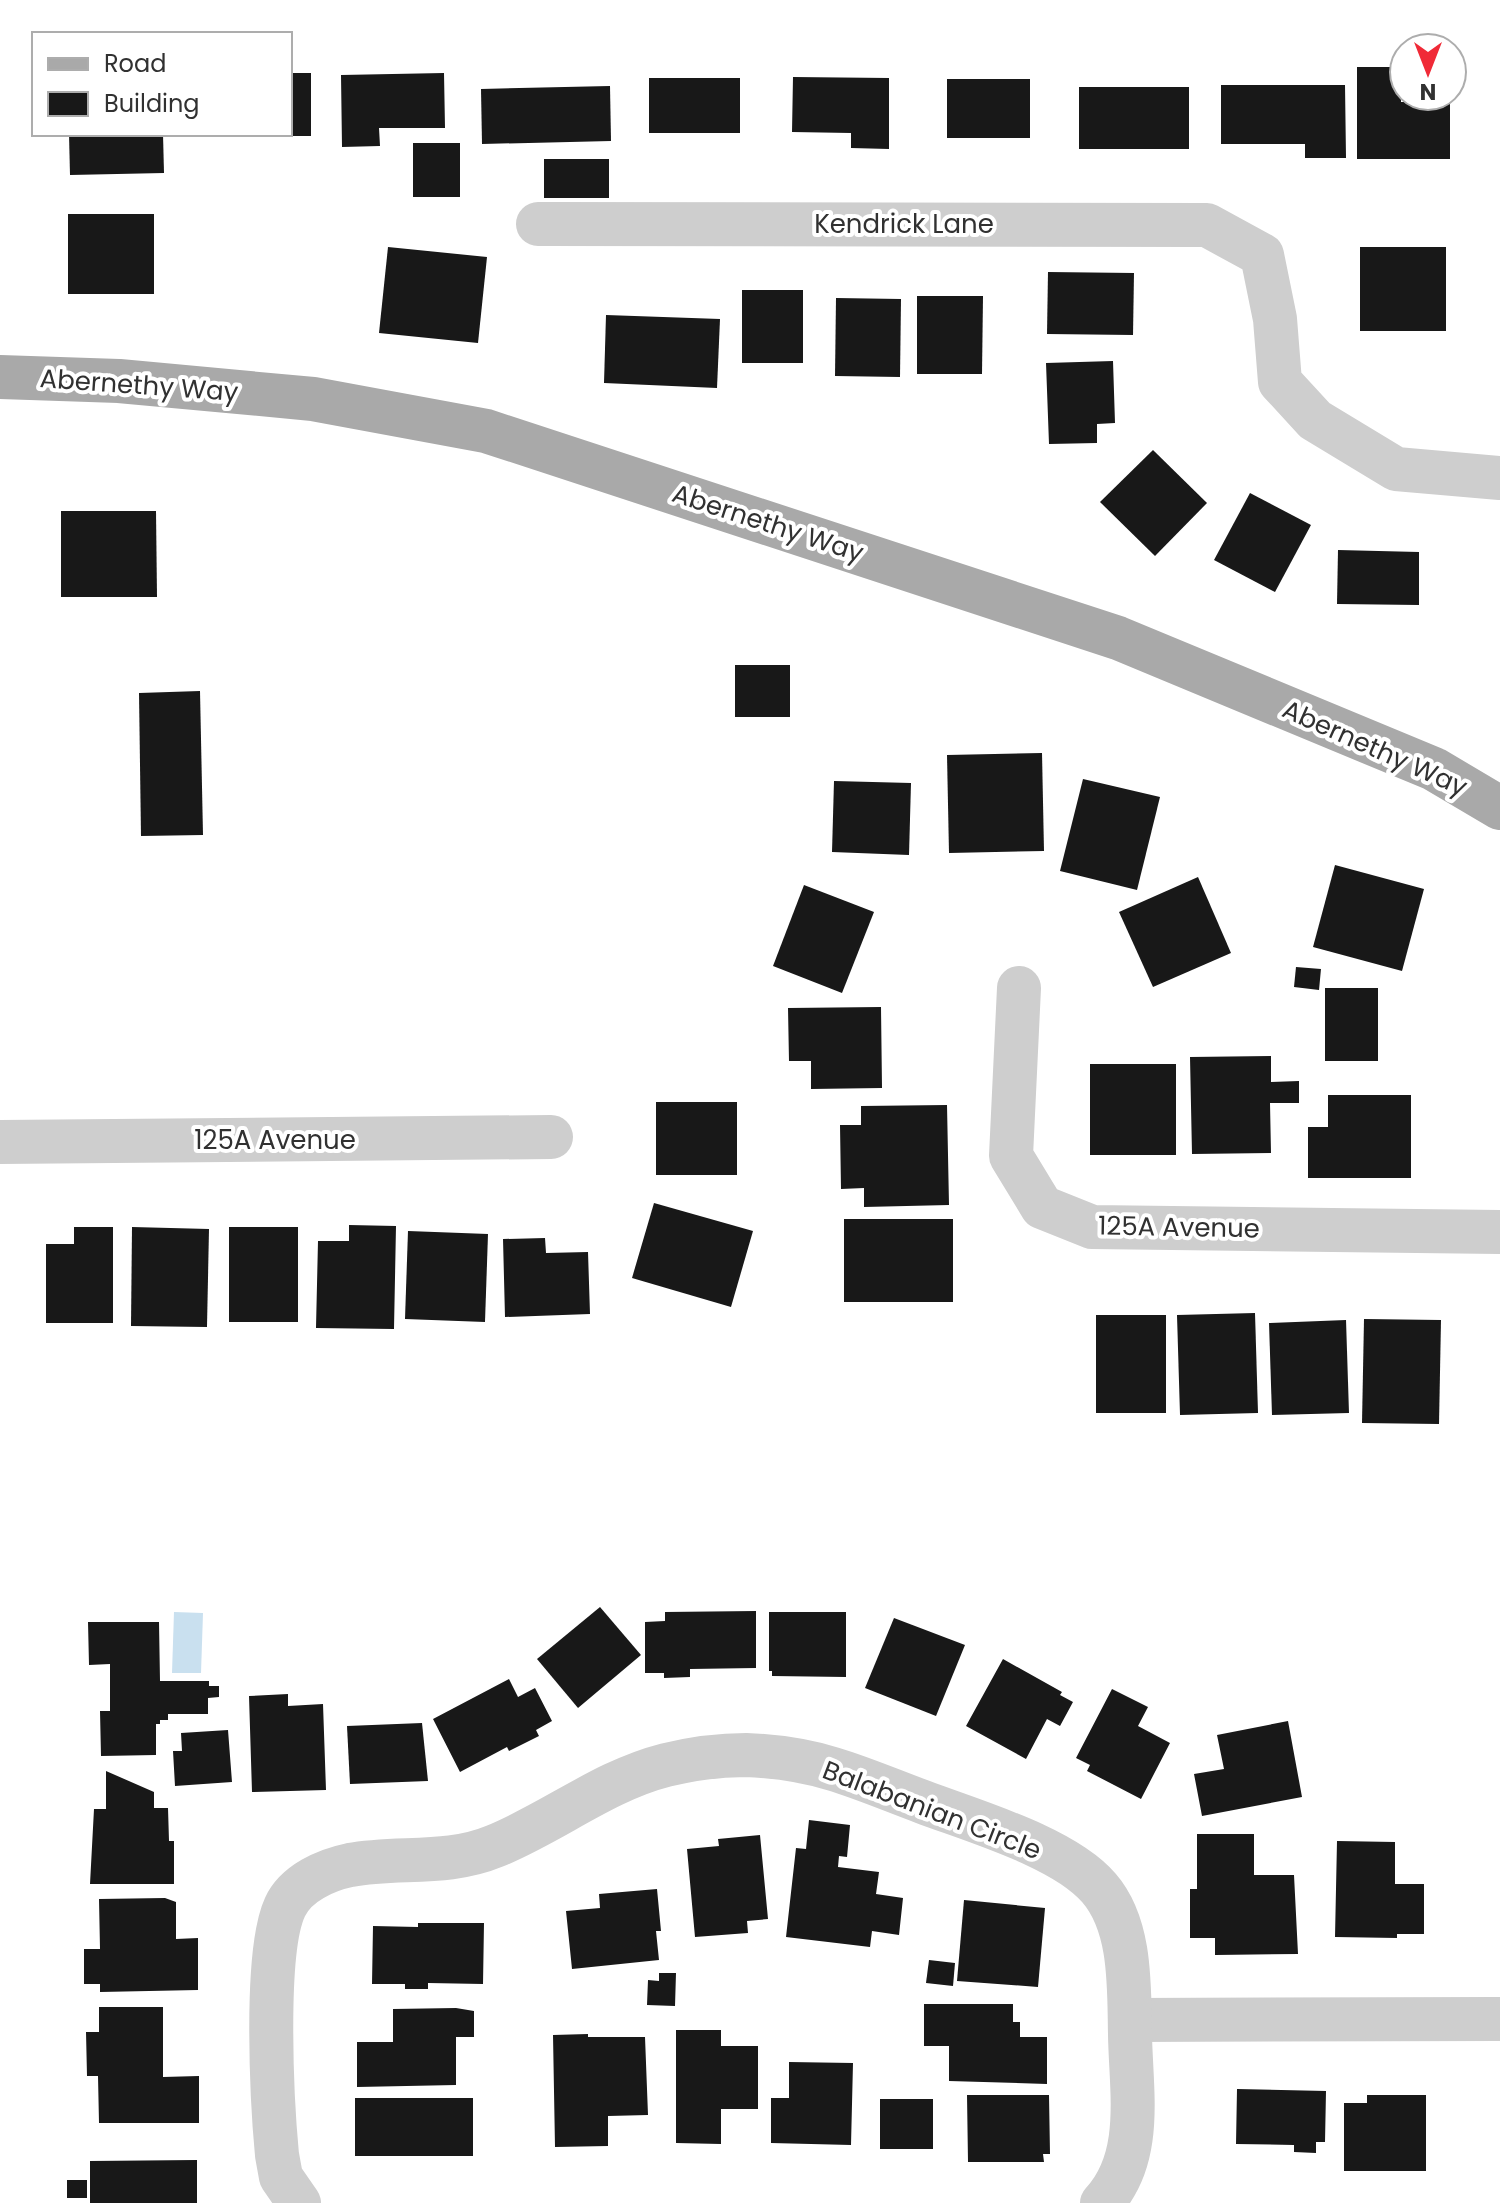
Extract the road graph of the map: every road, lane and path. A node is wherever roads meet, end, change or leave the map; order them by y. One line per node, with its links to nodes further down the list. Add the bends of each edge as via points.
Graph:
1 (538, 224): 3 (street, Kendrick Lane, via 1207,225 1262,255 1280,382 1315,420 1396,469)
2 (0, 377): 4 (main road, Abernethy Way, via 119,381 313,399 486,431 1118,638 1434,769)
3 (1500, 478)
4 (1500, 808)
5 (1019, 988): 8 (street, 125A Avenue, via 1011,1156 1042,1207 1092,1227)
6 (551, 1137): 7 (street, 125A Avenue)
7 (0, 1142)
8 (1500, 1232)
9 (1500, 2019): 10 (street)
10 (1130, 2020): 11 (street, Balabanian Circle, via 1120,1928 1100,1888 1079,1869 1013,1835 831,1768 747,1755 668,1764 603,1788 478,1853 325,1872 286,1904 273,1962 275,2141 281,2177); 12 (street, Balabanian Circle, via 1132,2140 1115,2189)
11 (299, 2203)
12 (1102, 2203)

